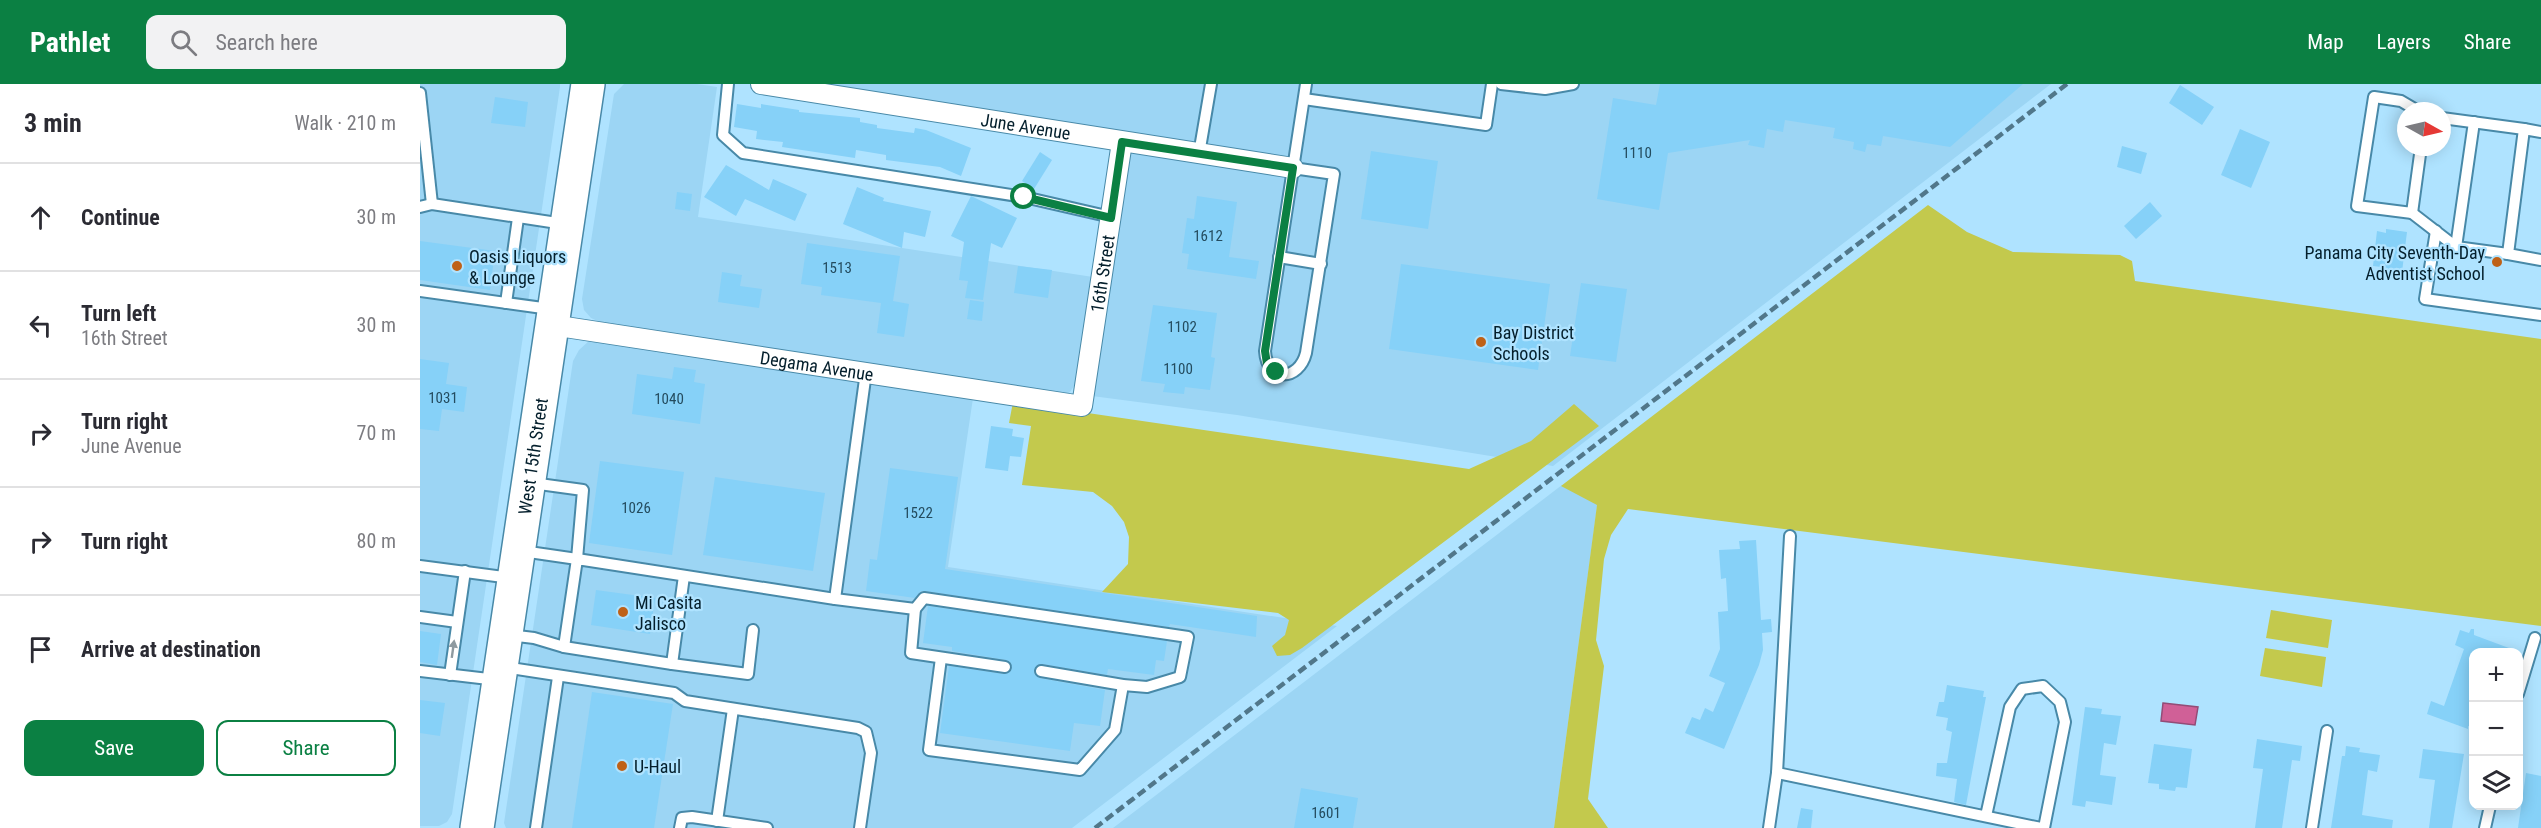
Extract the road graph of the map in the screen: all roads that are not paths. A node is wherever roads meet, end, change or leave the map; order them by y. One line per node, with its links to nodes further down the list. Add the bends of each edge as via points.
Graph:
1 (588, 84): 25 (highway, West 15th Street)
2 (728, 84): 24 (lane, via 723,135 742,153 1024,197)
3 (761, 84): 16 (street, June Avenue)
4 (1211, 84): 17 (lane)
5 (1306, 84): 10 (lane)
6 (1492, 84): 10 (lane, via 1486,125)
7 (1501, 84): 8 (lane, via 1545,89)
8 (1573, 84)
9 (420, 93): 20 (lane)
10 (1304, 99): 19 (lane)
11 (2403, 102): 22 (lane, via 2374,97 2358,206)
12 (2451, 119): 13 (lane)
13 (2474, 122): 14 (lane); 27 (lane)
14 (2524, 129): 15 (lane); 28 (lane)
15 (2541, 132)
16 (1122, 142): 17 (street, June Avenue); 24 (street, 16th Street)
17 (1199, 154): 19 (street, June Avenue)
18 (2420, 156): 22 (lane)
19 (1293, 168): 29 (lane); 31 (lane, via 1334,174)
20 (432, 204): 21 (lane); 23 (lane)
21 (420, 207)
22 (2412, 213): 26 (lane)
23 (518, 218): 25 (lane); 33 (lane)
24 (1111, 218): 37 (street, 16th Street)
25 (567, 224): 35 (highway, West 15th Street)
26 (2436, 231): 27 (lane); 34 (lane, via 2425,299)
27 (2456, 247): 28 (lane)
28 (2508, 254): 30 (lane)
29 (1280, 257): 31 (lane); 31 (lane, via 1265,354 1269,367 1281,374 1297,370 1304,361)
30 (2541, 260)
31 (1320, 264)
32 (420, 291): 33 (lane)
33 (506, 303): 35 (lane)
34 (2541, 315)
35 (554, 317): 36 (street, Degama Avenue); 38 (highway, West 15th Street)
36 (866, 372): 37 (street, Degama Avenue); 45 (lane)
37 (1082, 406)
38 (529, 483): 40 (lane, via 583,490); 41 (highway, West 15th Street)
39 (1790, 536): 64 (lane)
40 (577, 559): 41 (lane); 44 (lane); 51 (lane)
41 (516, 564): 43 (lane); 53 (highway, West 15th Street)
42 (420, 566): 43 (lane)
43 (465, 571): 48 (lane)
44 (684, 576): 45 (lane); 54 (lane)
45 (835, 599): 46 (lane)
46 (915, 609): 52 (lane, via 911,653); 61 (lane, via 924,598 1188,637 1180,677 1147,687)
47 (420, 617): 48 (lane)
48 (457, 622): 58 (lane, one-way to 48)
49 (753, 630): 54 (lane, via 748,674)
50 (2535, 638): 60 (lane)
51 (564, 647): 53 (lane, via 534,638); 54 (lane)
52 (941, 658): 55 (lane); 61 (lane, via 929,750 1080,770 1115,730)
53 (502, 660): 58 (lane); 59 (lane); 68 (highway, West 15th Street)
54 (672, 664)
55 (1005, 667)
56 (420, 671): 58 (lane)
57 (1041, 671): 61 (lane)
58 (450, 675)
59 (558, 677): 62 (lane, via 596,679 674,693 685,701); 69 (lane)
60 (2523, 678)
61 (1123, 685)
62 (733, 708): 67 (lane); 72 (lane, via 866,732 871,753)
63 (2327, 731): 75 (lane)
64 (1778, 774): 66 (lane); 73 (lane)
65 (2489, 810): 76 (lane)
66 (1986, 816): 74 (lane); 74 (lane, via 2010,707 2022,689 2043,686 2060,702 2065,722)
67 (717, 821): 70 (lane, via 682,818); 71 (lane)
68 (477, 828)
69 (536, 828)
70 (680, 828)
71 (767, 828)
72 (860, 828)
73 (1769, 828)
74 (2042, 828)
75 (2312, 828)
76 (2485, 828)

